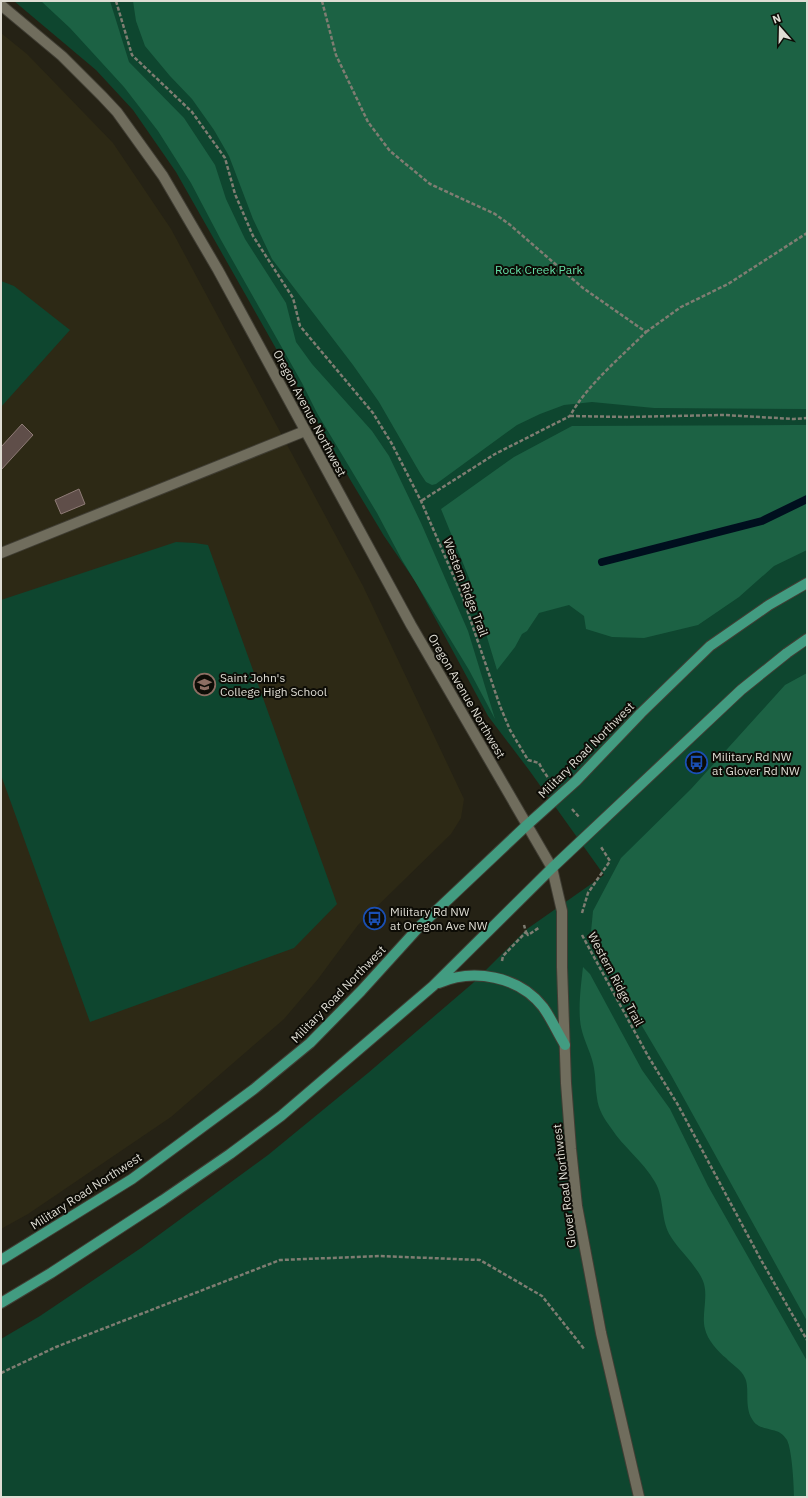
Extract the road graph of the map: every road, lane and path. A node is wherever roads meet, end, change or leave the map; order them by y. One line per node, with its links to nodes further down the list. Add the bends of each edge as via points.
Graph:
1 (116, 1): 9 (path, Western Ridge Trail, via 132,55 192,112 225,158 235,194 253,236 293,298 300,326 373,414 392,444)
2 (322, 1): 5 (path, via 336,56 368,122 390,151 430,184 495,214 583,288)
3 (1, 5): 8 (street, Oregon Avenue Northwest, via 62,56 93,87 117,112 144,149 163,176 218,270)
4 (807, 233): 5 (path, via 728,284 681,307)
5 (646, 332): 6 (path, via 590,389)
6 (570, 416): 7 (path, via 724,415); 9 (path, via 495,454)
7 (807, 418)
8 (305, 431): 10 (street); 14 (street, Oregon Avenue Northwest, via 411,626)
9 (421, 501): 13 (path, Western Ridge Trail, via 463,598 495,694 510,730 528,760 539,763)
10 (1, 552)
11 (807, 584): 13 (main road, Military Road Northwest, via 768,605 710,646)
12 (807, 639): 15 (main road, via 741,690)
13 (561, 794): 14 (main road, Military Road Northwest); 15 (path, Western Ridge Trail)
14 (527, 825): 16 (street, Oregon Avenue Northwest); 25 (main road, Military Road Northwest, via 420,926 310,1043 254,1089 132,1179)
15 (590, 832): 16 (main road); 17 (path, Western Ridge Trail, via 610,861 588,893)
16 (552, 868): 23 (main road); 24 (street, Glover Road Northwest, via 562,912)
17 (582, 914)
18 (524, 926): 21 (path)
19 (540, 927): 21 (path, via 528,935)
20 (578, 929): 27 (path, Western Ridge Trail)
21 (526, 932): 22 (path, via 503,956)
22 (500, 966)
23 (433, 986): 24 (main road, via 451,978 485,975 519,987 531,994 543,1007); 26 (main road, via 249,1140)
24 (565, 1044): 30 (street, Glover Road Northwest, via 571,1149 583,1244)
25 (1, 1260)
26 (1, 1304)
27 (807, 1340)
28 (588, 1354): 29 (path, via 542,1296 480,1260 380,1256 280,1260 56,1347)
29 (1, 1372)
30 (639, 1497)

